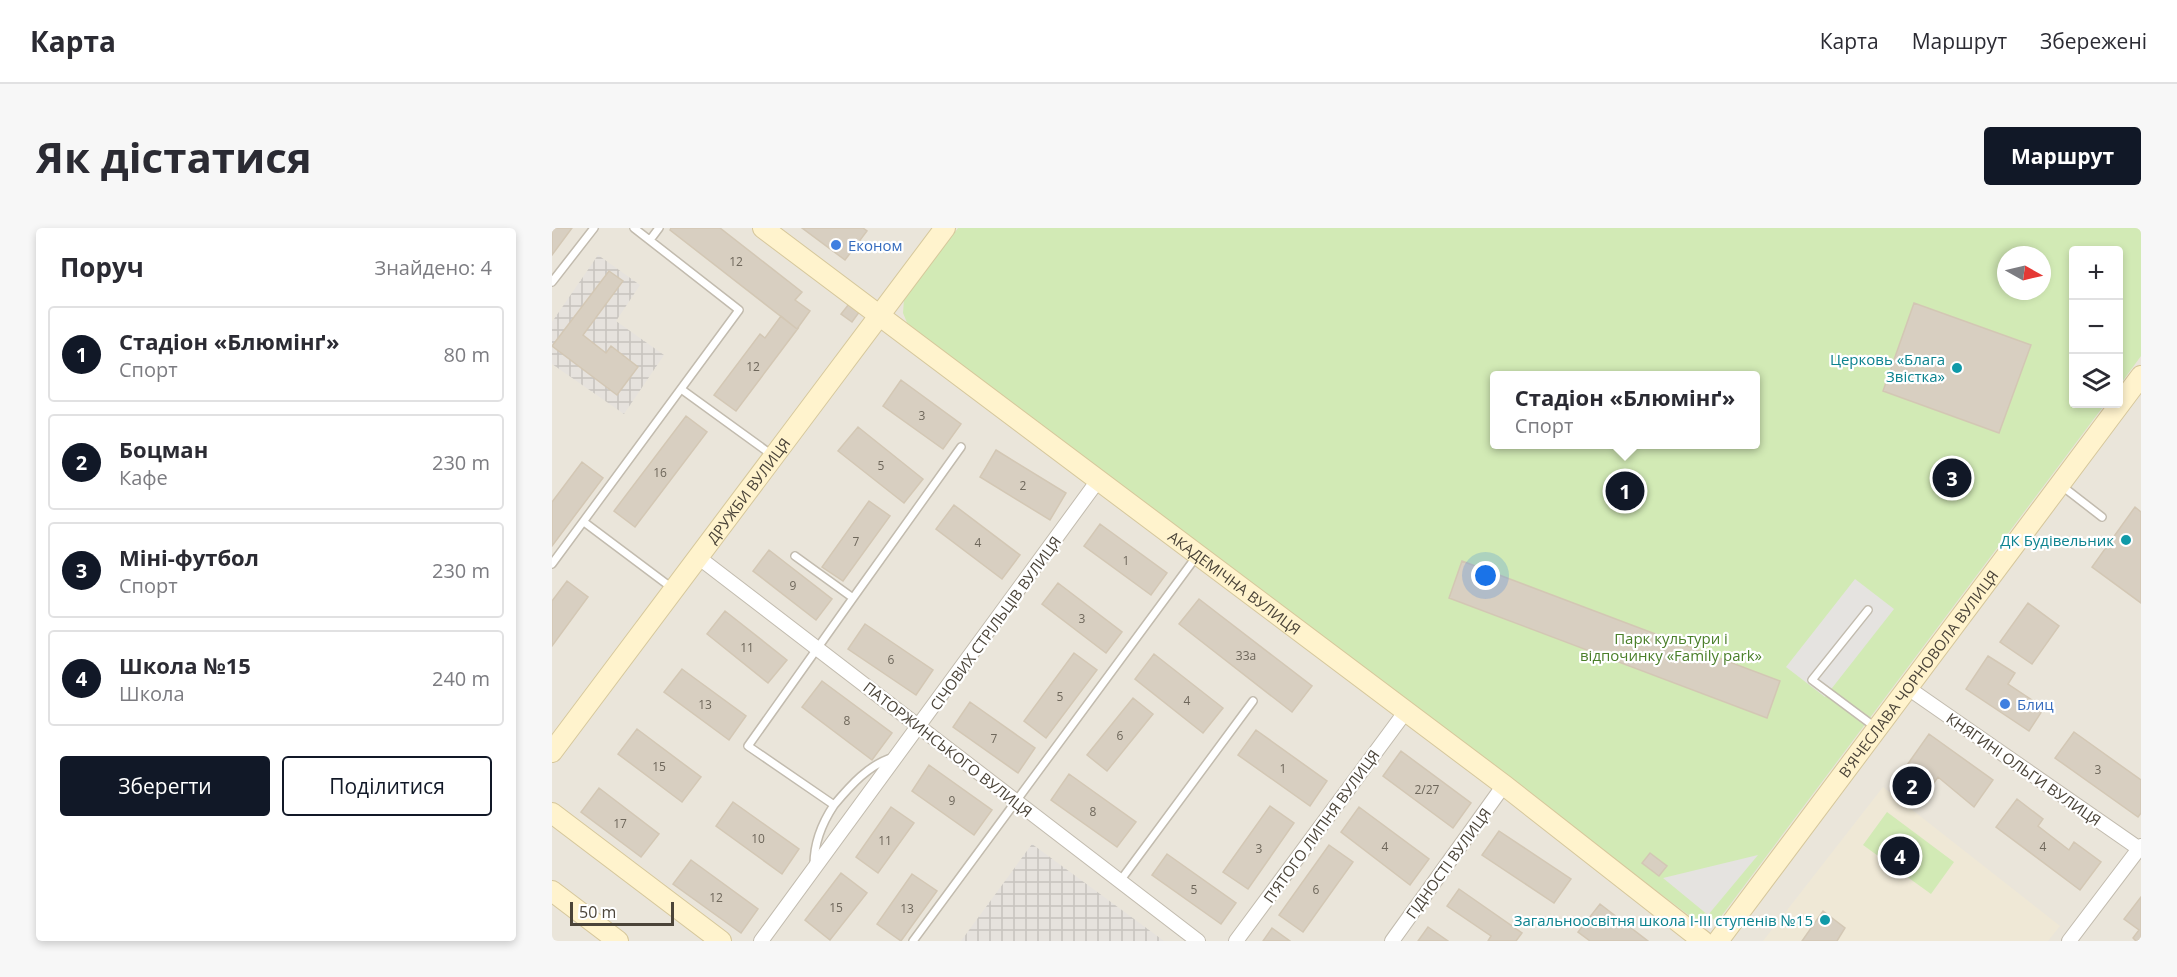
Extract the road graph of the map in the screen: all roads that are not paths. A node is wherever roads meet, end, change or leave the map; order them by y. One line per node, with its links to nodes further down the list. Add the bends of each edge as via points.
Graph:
1 (594, 228): 7 (lane)
2 (634, 228): 6 (lane)
3 (659, 228): 6 (lane)
4 (763, 228): 8 (street, АКАДЕМІЧНА ВУЛИЦЯ)
5 (945, 228): 8 (street, ДРУЖБИ ВУЛИЦЯ)
6 (650, 240): 10 (lane, via 739,310)
7 (552, 282)
8 (880, 314): 12 (street, ДРУЖБИ ВУЛИЦЯ); 13 (street, АКАДЕМІЧНА ВУЛИЦЯ)
9 (2141, 376): 14 (street, В'ЯЧЕСЛАВА ЧОРНОВОЛА ВУЛИЦЯ)
10 (681, 390): 12 (lane); 16 (lane)
11 (962, 447): 22 (lane)
12 (774, 456): 19 (street, ДРУЖБИ ВУЛИЦЯ)
13 (1099, 479): 17 (street, АКАДЕМІЧНА ВУЛИЦЯ); 28 (street, СІЧОВИХ СТРІЛЬЦІВ ВУЛИЦЯ)
14 (2060, 484): 15 (lane); 25 (street, В'ЯЧЕСЛАВА ЧОРНОВОЛА ВУЛИЦЯ)
15 (2102, 518)
16 (584, 522): 20 (lane); 21 (lane)
17 (1198, 554): 27 (street, АКАДЕМІЧНА ВУЛИЦЯ); 33 (lane)
18 (795, 556): 22 (lane)
19 (698, 557): 21 (street, ДРУЖБИ ВУЛИЦЯ); 24 (street, ПАТОРЖИНСЬКОГО ВУЛИЦЯ)
20 (552, 564)
21 (674, 589): 30 (street, ДРУЖБИ ВУЛИЦЯ)
22 (853, 598): 24 (lane)
23 (1868, 610): 29 (lane, via 1812,680)
24 (817, 648): 28 (street, ПАТОРЖИНСЬКОГО ВУЛИЦЯ); 34 (lane, via 748,746)
25 (1908, 688): 29 (street, В'ЯЧЕСЛАВА ЧОРНОВОЛА ВУЛИЦЯ); 36 (street, КНЯГИНІ ОЛЬГИ ВУЛИЦЯ)
26 (1253, 701): 38 (lane)
27 (1406, 711): 32 (street, АКАДЕМІЧНА ВУЛИЦЯ); 45 (street, П’ЯТОГО ЛИПНЯ ВУЛИЦЯ)
28 (920, 727): 31 (street, СІЧОВИХ СТРІЛЬЦІВ ВУЛИЦЯ); 33 (street, ПАТОРЖИНСЬКОГО ВУЛИЦЯ)
29 (1877, 729): 48 (street, В'ЯЧЕСЛАВА ЧОРНОВОЛА ВУЛИЦЯ)
30 (552, 752)
31 (898, 756): 34 (lane, via 881,761); 37 (street, СІЧОВИХ СТРІЛЬЦІВ ВУЛИЦЯ)
32 (1504, 785): 46 (street, ГІДНОСТІ ВУЛИЦЯ); 47 (street, АКАДЕМІЧНА ВУЛИЦЯ)
33 (1016, 801): 38 (street, ПАТОРЖИНСЬКОГО ВУЛИЦЯ); 43 (lane)
34 (834, 805): 37 (lane, via 815,847)
35 (552, 813): 41 (street)
36 (2140, 848): 49 (street)
37 (814, 869): 42 (street, СІЧОВИХ СТРІЛЬЦІВ ВУЛИЦЯ)
38 (1120, 881): 44 (street, ПАТОРЖИНСЬКОГО ВУЛИЦЯ)
39 (552, 891): 40 (street)
40 (618, 941)
41 (721, 941)
42 (761, 941)
43 (913, 941)
44 (1198, 941)
45 (1236, 941)
46 (1392, 941)
47 (1703, 941)
48 (1718, 941)
49 (2069, 941)

